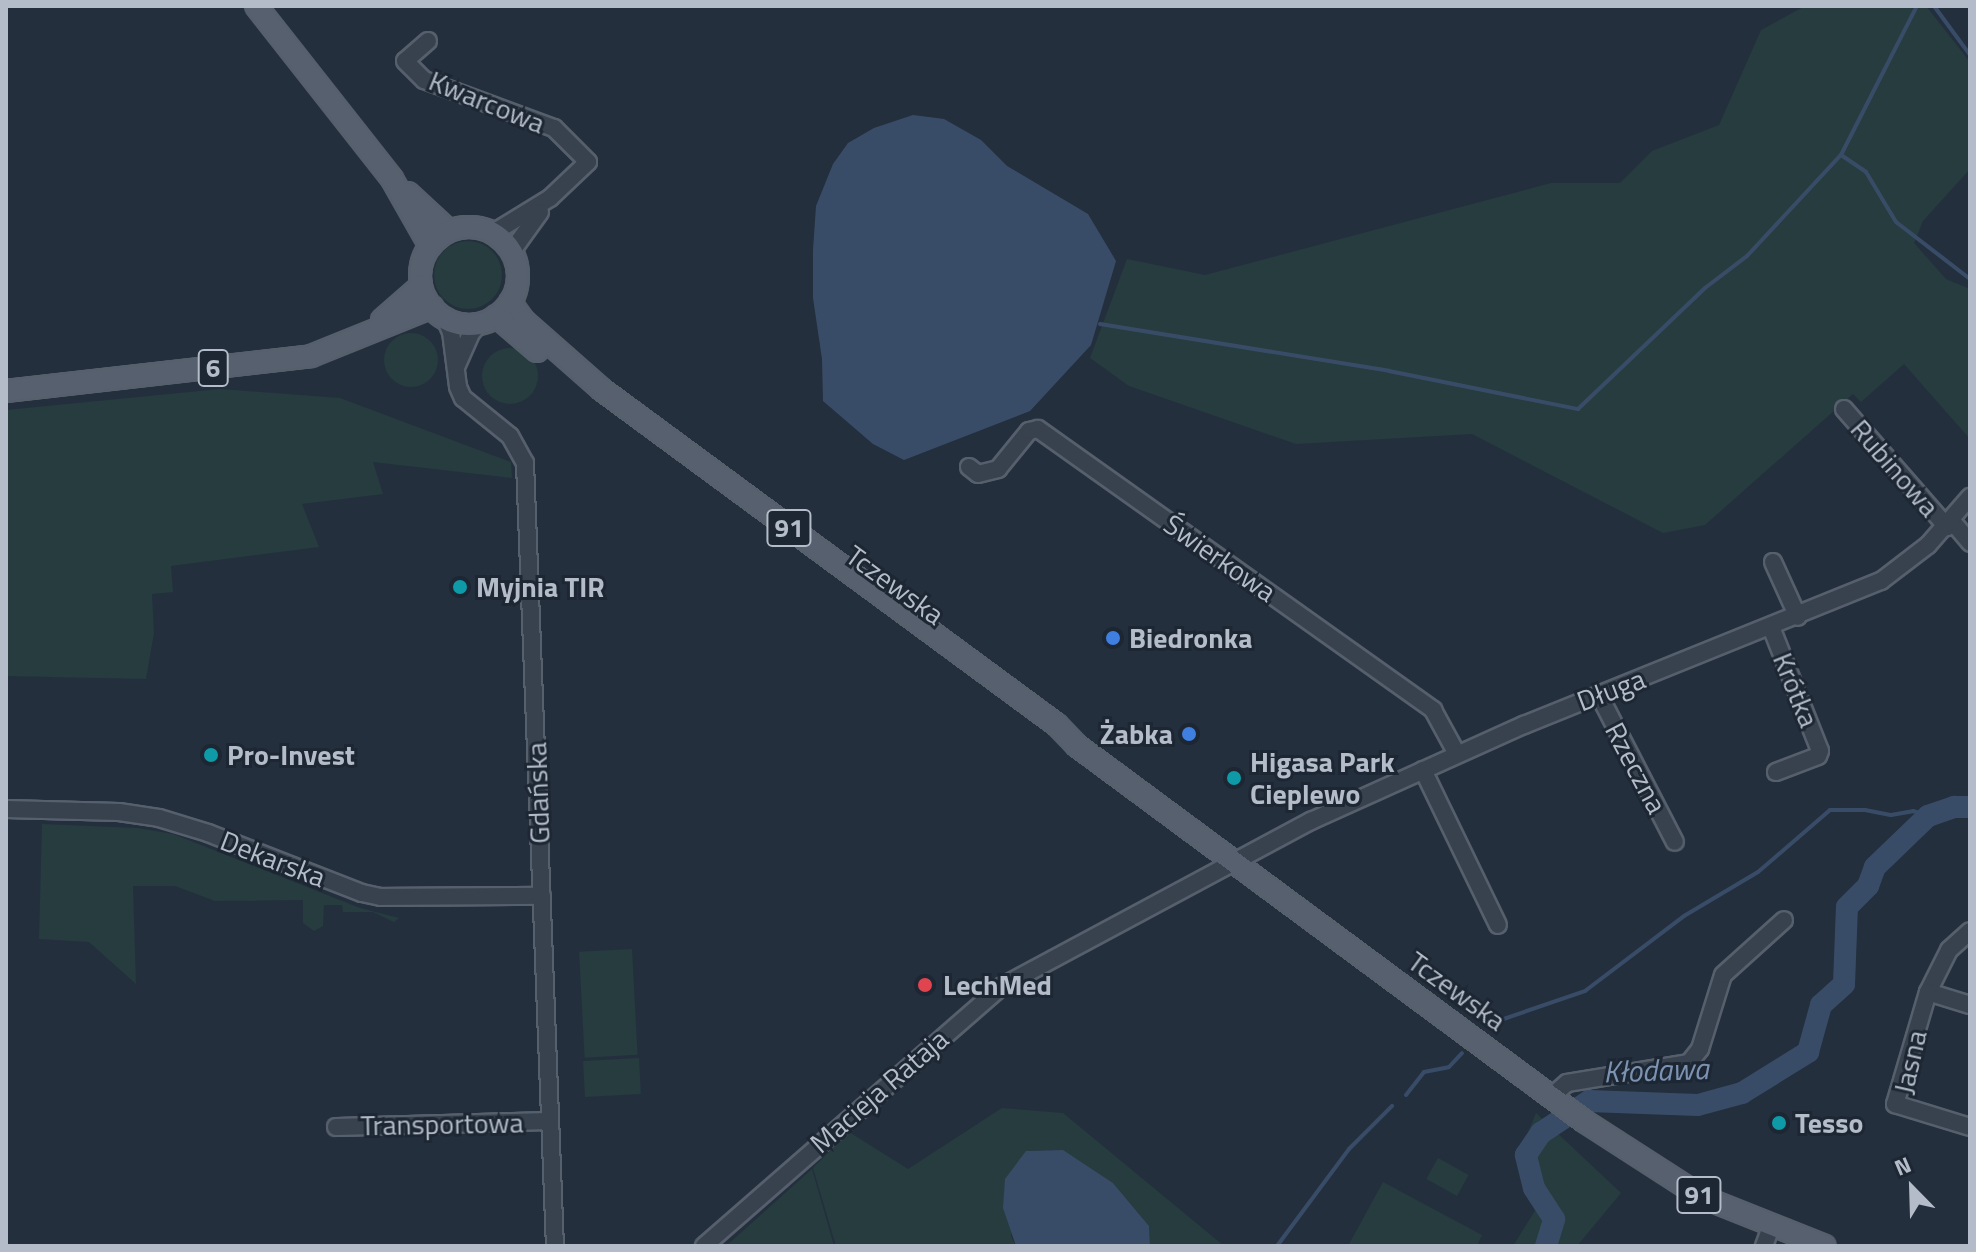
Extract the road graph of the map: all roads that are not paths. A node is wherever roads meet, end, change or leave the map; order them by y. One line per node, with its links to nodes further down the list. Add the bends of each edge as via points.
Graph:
1 (256, 6): 3 (main road)
2 (428, 41): 4 (street, Kwarcowa, via 405,61 424,80 554,128 588,162)
3 (392, 179): 5 (main road); 7 (main road)
4 (550, 198): 6 (street, Kwarcowa); 8 (street, Kwarcowa)
5 (449, 231): 6 (main road, via 471,227); 7 (main road)
6 (493, 233): 8 (main road)
7 (430, 246): 9 (main road, via 420,272)
8 (512, 251): 11 (main road, via 518,277)
9 (421, 286): 10 (main road); 12 (main road, 6)
10 (438, 313): 11 (main road, via 461,324); 12 (main road, 6); 13 (street, Gdańska, via 451,332)
11 (495, 314): 13 (street, via 468,338); 29 (main road, Tczewska / 91, via 627,424 1049,733 1076,745)
12 (363, 335): 14 (main road, 6, via 298,359)
13 (457, 367): 30 (street, Gdańska, via 463,398 510,436 525,463)
14 (6, 391)
15 (1844, 409): 18 (street, Rubinowa)
16 (969, 467): 24 (street, Świerkowa, via 978,474 998,469 1029,431 1038,429 1433,710)
17 (1970, 497): 18 (street, Długa)
18 (1949, 524): 19 (street, Rubinowa); 21 (street, Długa, via 1881,581)
19 (1970, 543)
20 (1773, 562): 21 (street)
21 (1798, 617): 22 (street, Długa)
22 (1771, 627): 23 (street, Długa); 26 (street, Krótka, via 1820,751)
23 (1599, 695): 24 (street, Długa); 28 (street, Rzeczna)
24 (1457, 754): 25 (street, Długa)
25 (1423, 770): 29 (street, Długa); 32 (street)
26 (1776, 772)
27 (6, 809): 30 (street, Dekarska, via 159,818 381,897)
28 (1675, 842)
29 (1234, 860): 36 (main road, Tczewska / 91); 42 (street, Macieja Rataja, via 988,995)
30 (542, 896): 37 (street, Gdańska)
31 (1784, 920): 36 (street, via 1723,975 1700,1049 1689,1063 1567,1083)
32 (1498, 925)
33 (1970, 931): 34 (street, via 1949,950)
34 (1928, 992): 35 (street, Jasna); 39 (street, Jasna, via 1895,1104)
35 (1970, 1005)
36 (1557, 1100): 40 (main road, Tczewska / 91, via 1665,1175)
37 (549, 1121): 38 (street, Transportowa); 41 (street, Gdańska)
38 (336, 1127)
39 (1970, 1127)
40 (1767, 1236): 43 (main road, Tczewska / 91)
41 (555, 1246)
42 (704, 1246)
43 (1825, 1246)

